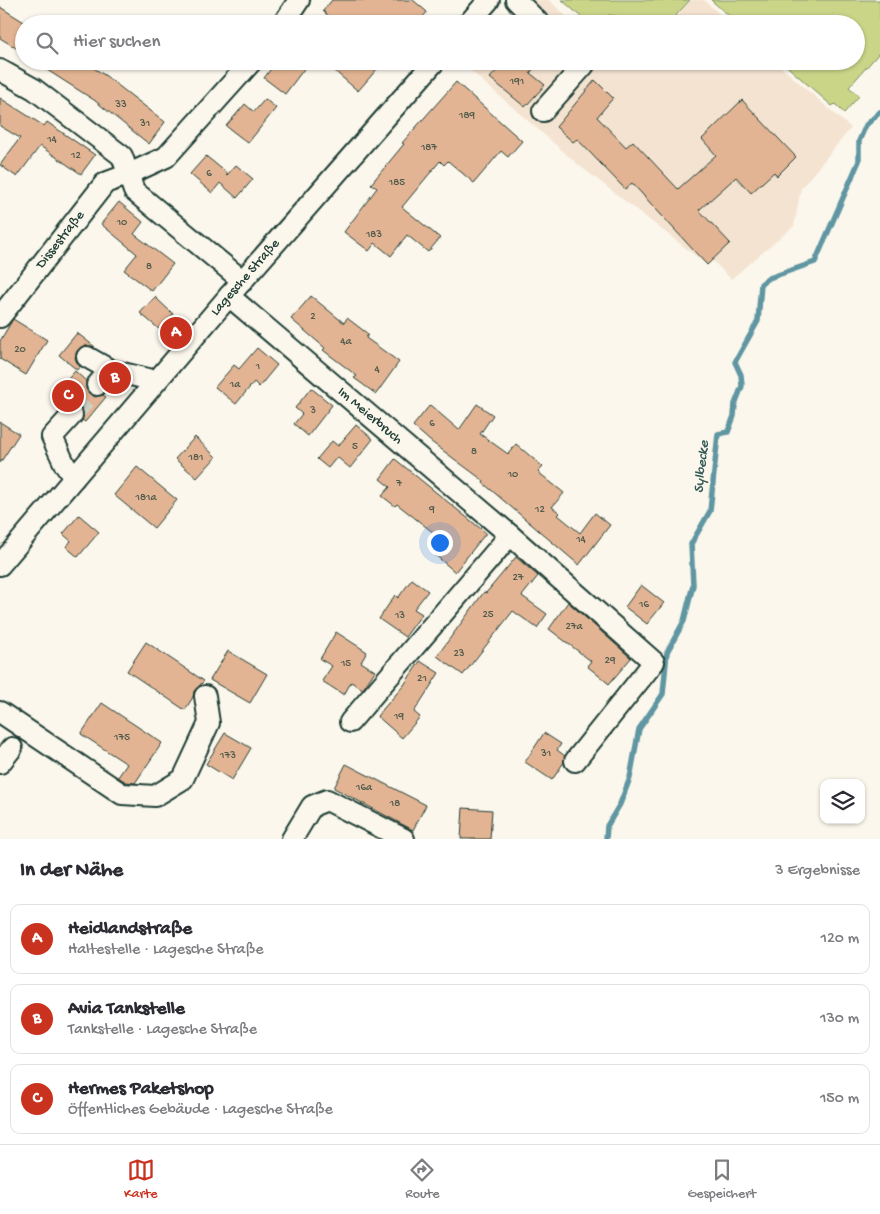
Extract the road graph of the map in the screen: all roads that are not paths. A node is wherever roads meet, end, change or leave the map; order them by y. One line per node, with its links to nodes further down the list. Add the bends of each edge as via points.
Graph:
1 (299, 0): 4 (street)
2 (489, 0): 5 (street)
3 (516, 0): 6 (street)
4 (289, 15)
5 (476, 15)
6 (531, 15)
7 (0, 70): 12 (street, via 34,90 122,156)
8 (244, 70): 12 (street, Dissestraße, via 166,157)
9 (427, 70): 13 (street, Lagesche Straße)
10 (580, 70): 11 (street)
11 (544, 111)
12 (129, 174): 13 (street, via 134,191); 15 (street, Dissestraße, via 105,183)
13 (243, 281): 14 (street, Lagesche Straße)
14 (229, 296): 18 (street, Lagesche Straße); 22 (street, Im Meierbruch)
15 (0, 317)
16 (87, 357): 17 (street)
17 (110, 370): 18 (street); 19 (street)
18 (156, 382): 21 (street, Lagesche Straße)
19 (97, 386)
20 (72, 415): 21 (street, via 52,437)
21 (74, 478): 23 (street, Lagesche Straße)
22 (510, 535): 26 (street); 27 (street, Im Meierbruch, via 654,662)
23 (0, 565)
24 (205, 696): 25 (street, via 209,723 183,779 155,796 122,794)
25 (0, 712)
26 (350, 722)
27 (574, 761)
28 (292, 839): 29 (street, via 312,806 327,800)
29 (404, 839)

